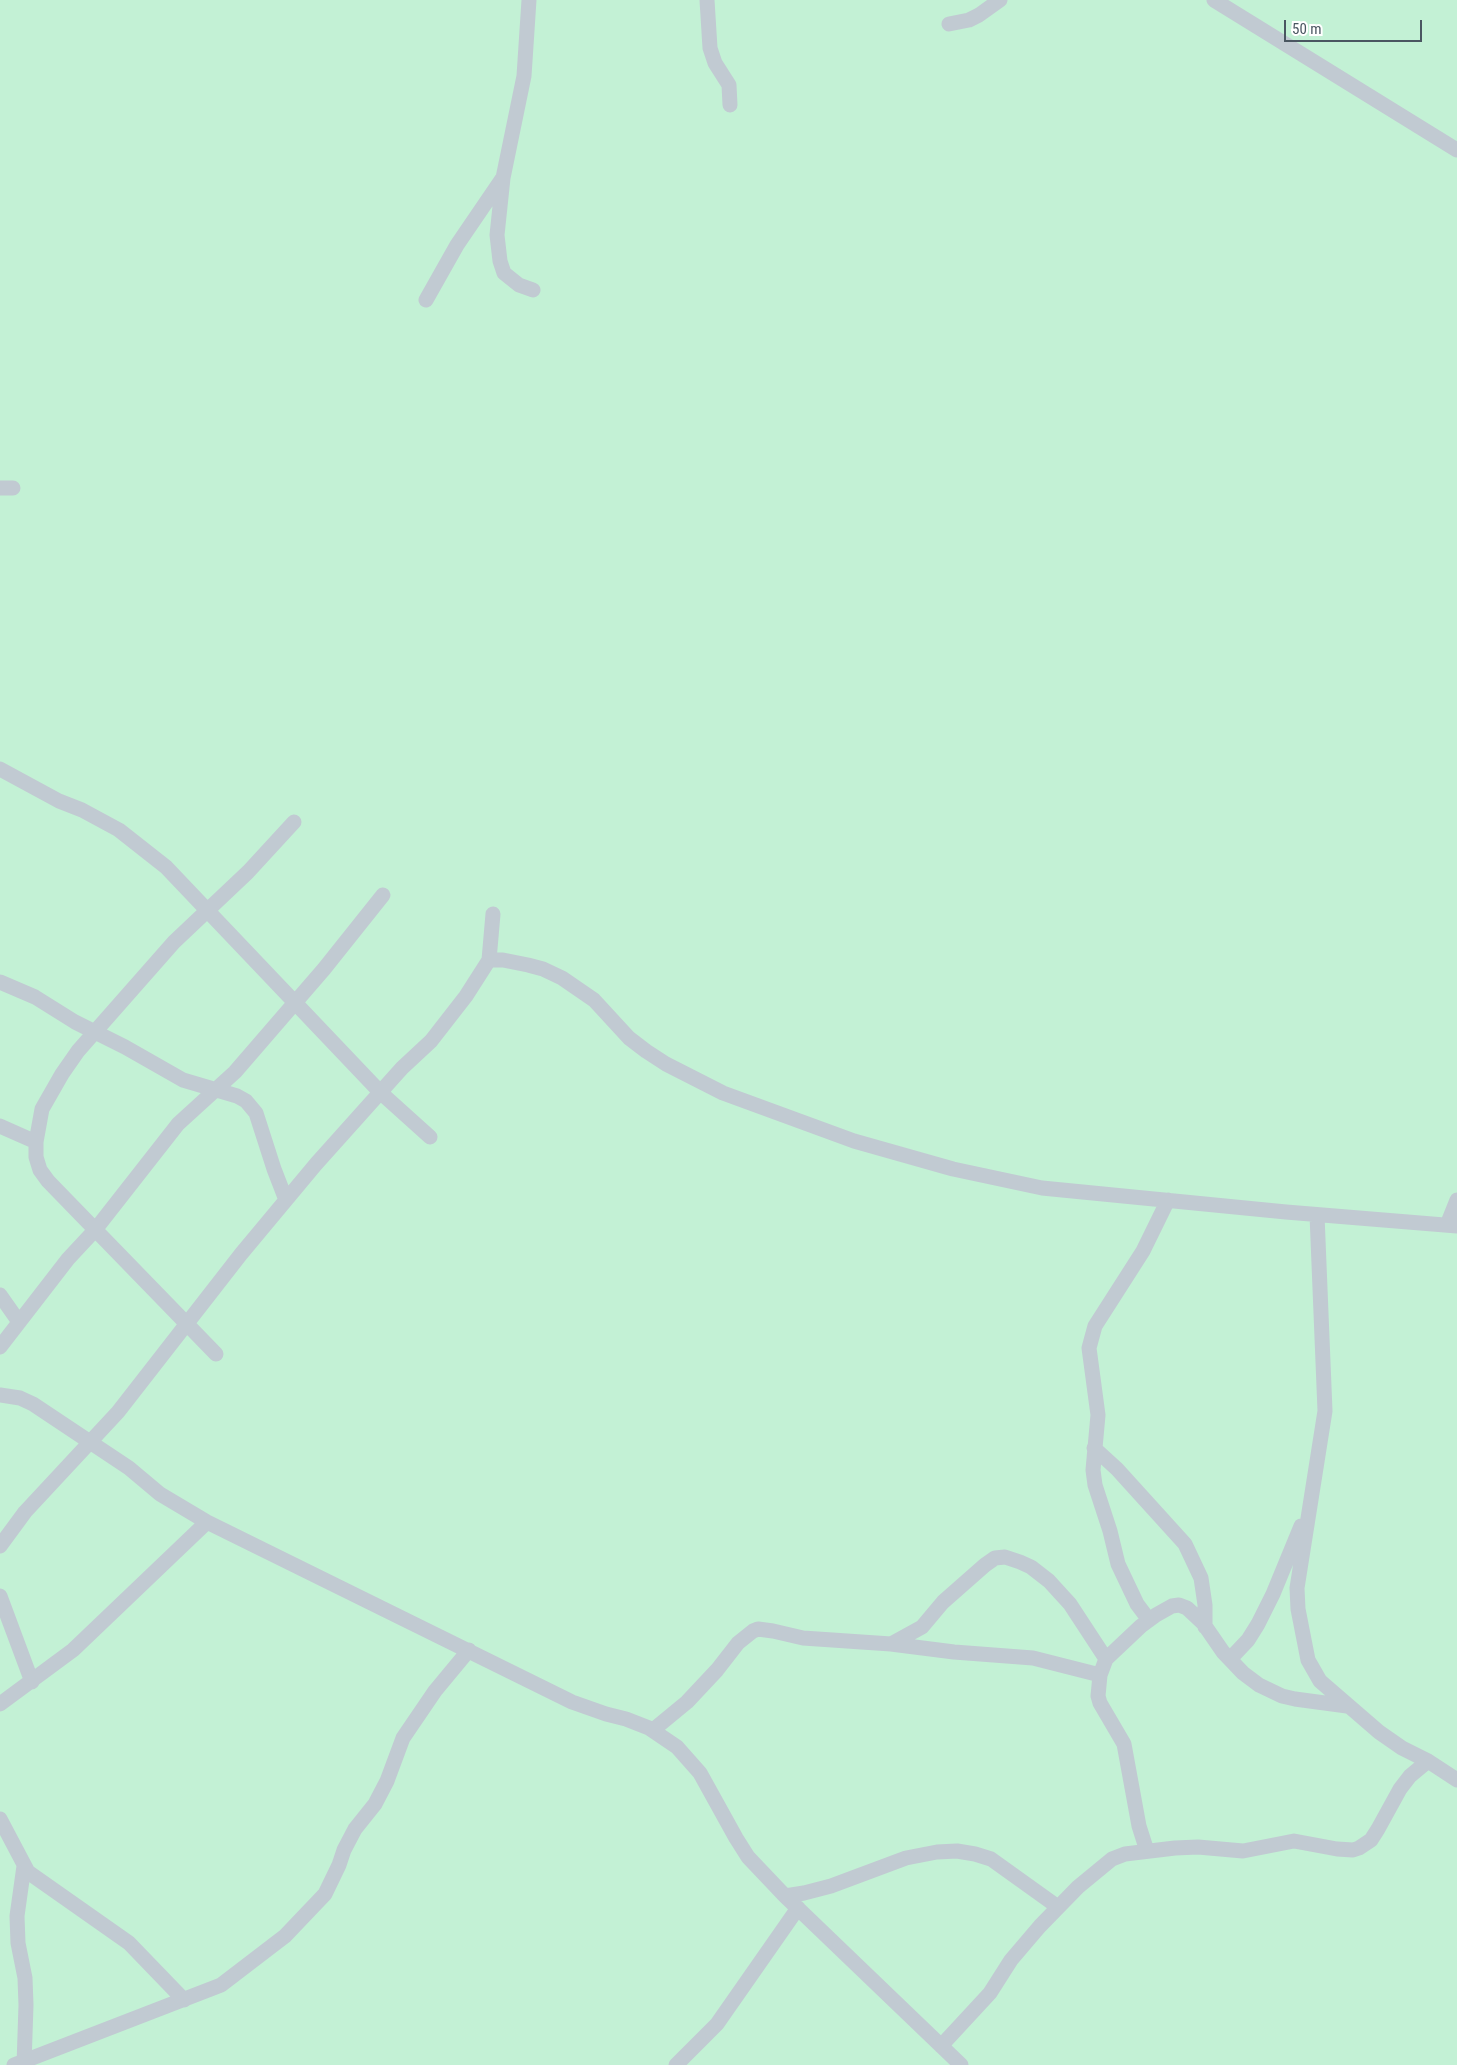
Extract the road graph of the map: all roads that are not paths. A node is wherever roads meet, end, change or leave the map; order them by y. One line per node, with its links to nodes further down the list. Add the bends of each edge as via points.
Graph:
1 (529, 0): 8 (street, via 524,76)
2 (707, 0): 6 (street, via 710,48 729,85)
3 (1000, 0): 5 (street, via 969,20)
4 (1214, 0): 7 (street)
5 (949, 24)
6 (730, 105)
7 (1457, 150)
8 (503, 178): 9 (street, via 497,235 500,261 510,279); 10 (street, via 448,259)
9 (533, 290)
10 (426, 300)
11 (0, 769): 14 (street, via 119,830 166,867)
12 (294, 822): 14 (street)
13 (383, 895): 18 (street)
14 (208, 910): 18 (street); 19 (street, via 174,942)
15 (493, 914): 16 (street)
16 (489, 960): 21 (street, via 431,1041); 26 (street, via 528,965 562,978 594,1000 629,1038 666,1064 724,1093 795,1120 889,1151 1004,1181 1042,1188)
17 (3, 985): 19 (street, via 35,997)
18 (296, 1002): 20 (street); 21 (street)
19 (94, 1032): 20 (street, via 182,1080); 24 (street, via 50,1093 42,1109)
20 (217, 1089): 25 (street, via 238,1096 256,1113); 30 (street, via 178,1124)
21 (380, 1092): 23 (street); 25 (street)
22 (0, 1126): 24 (street)
23 (430, 1137)
24 (36, 1142): 30 (street, via 40,1170)
25 (286, 1200): 33 (street)
26 (1168, 1200): 28 (street); 38 (street, via 1092,1336 1089,1348 1098,1415)
27 (1457, 1200): 29 (street)
28 (1317, 1215): 29 (street); 39 (street, via 1325,1411)
29 (1452, 1225)
30 (95, 1230): 32 (street, via 68,1259); 33 (street)
31 (0, 1295): 32 (street)
32 (20, 1322): 34 (street)
33 (188, 1324): 35 (street); 37 (street)
34 (0, 1347)
35 (216, 1354)
36 (0, 1395): 37 (street, via 25,1399)
37 (91, 1442): 40 (street, via 160,1494); 41 (street, via 25,1512)
38 (1094, 1448): 43 (street, via 1095,1485 1118,1564 1137,1604); 44 (street, via 1185,1544 1201,1578)
39 (1310, 1504): 48 (street, via 1258,1624); 52 (street, via 1297,1588 1298,1609 1308,1660 1314,1672)
40 (207, 1522): 46 (street); 50 (street, via 74,1650)
41 (0, 1546)
42 (0, 1596): 50 (street)
43 (1149, 1620): 44 (street, via 1163,1610 1179,1605 1191,1610); 47 (street)
44 (1205, 1627): 48 (street)
45 (891, 1644): 47 (street, via 922,1627 943,1602 985,1565 995,1558 1005,1557 1026,1564 1049,1581 1070,1604); 49 (street, via 1033,1658); 53 (street, via 803,1638 763,1629 752,1631 687,1702)
46 (469, 1650): 53 (street, via 572,1702); 62 (street, via 435,1691 403,1738 387,1781 375,1804 355,1829 325,1894 286,1936 252,1963 220,1985)
47 (1106, 1659): 49 (street)
48 (1230, 1659): 52 (street, via 1242,1673 1272,1692)
49 (1100, 1674): 57 (street, via 1098,1696 1124,1744 1139,1826)
50 (32, 1682): 51 (street)
51 (0, 1704)
52 (1349, 1707): 54 (street, via 1402,1748)
53 (653, 1730): 59 (street, via 690,1759 714,1794 748,1857)
54 (1428, 1761): 55 (street); 57 (street, via 1400,1789 1370,1840 1353,1850 1294,1841 1243,1851 1198,1847)
55 (1457, 1780)
56 (0, 1819): 58 (street)
57 (1147, 1851): 60 (street, via 1125,1854 1112,1860)
58 (24, 1866): 62 (street, via 46,1886 129,1943); 64 (street, via 17,1916 26,2005)
59 (785, 1896): 60 (street, via 831,1886 906,1858 957,1851 991,1859); 61 (street)
60 (1058, 1907): 63 (street, via 1011,1960 971,2016)
61 (798, 1908): 63 (street); 65 (street, via 717,2024)
62 (184, 2000): 64 (street)
63 (941, 2046): 66 (street)
64 (21, 2064)
65 (676, 2065)
66 (961, 2065)

